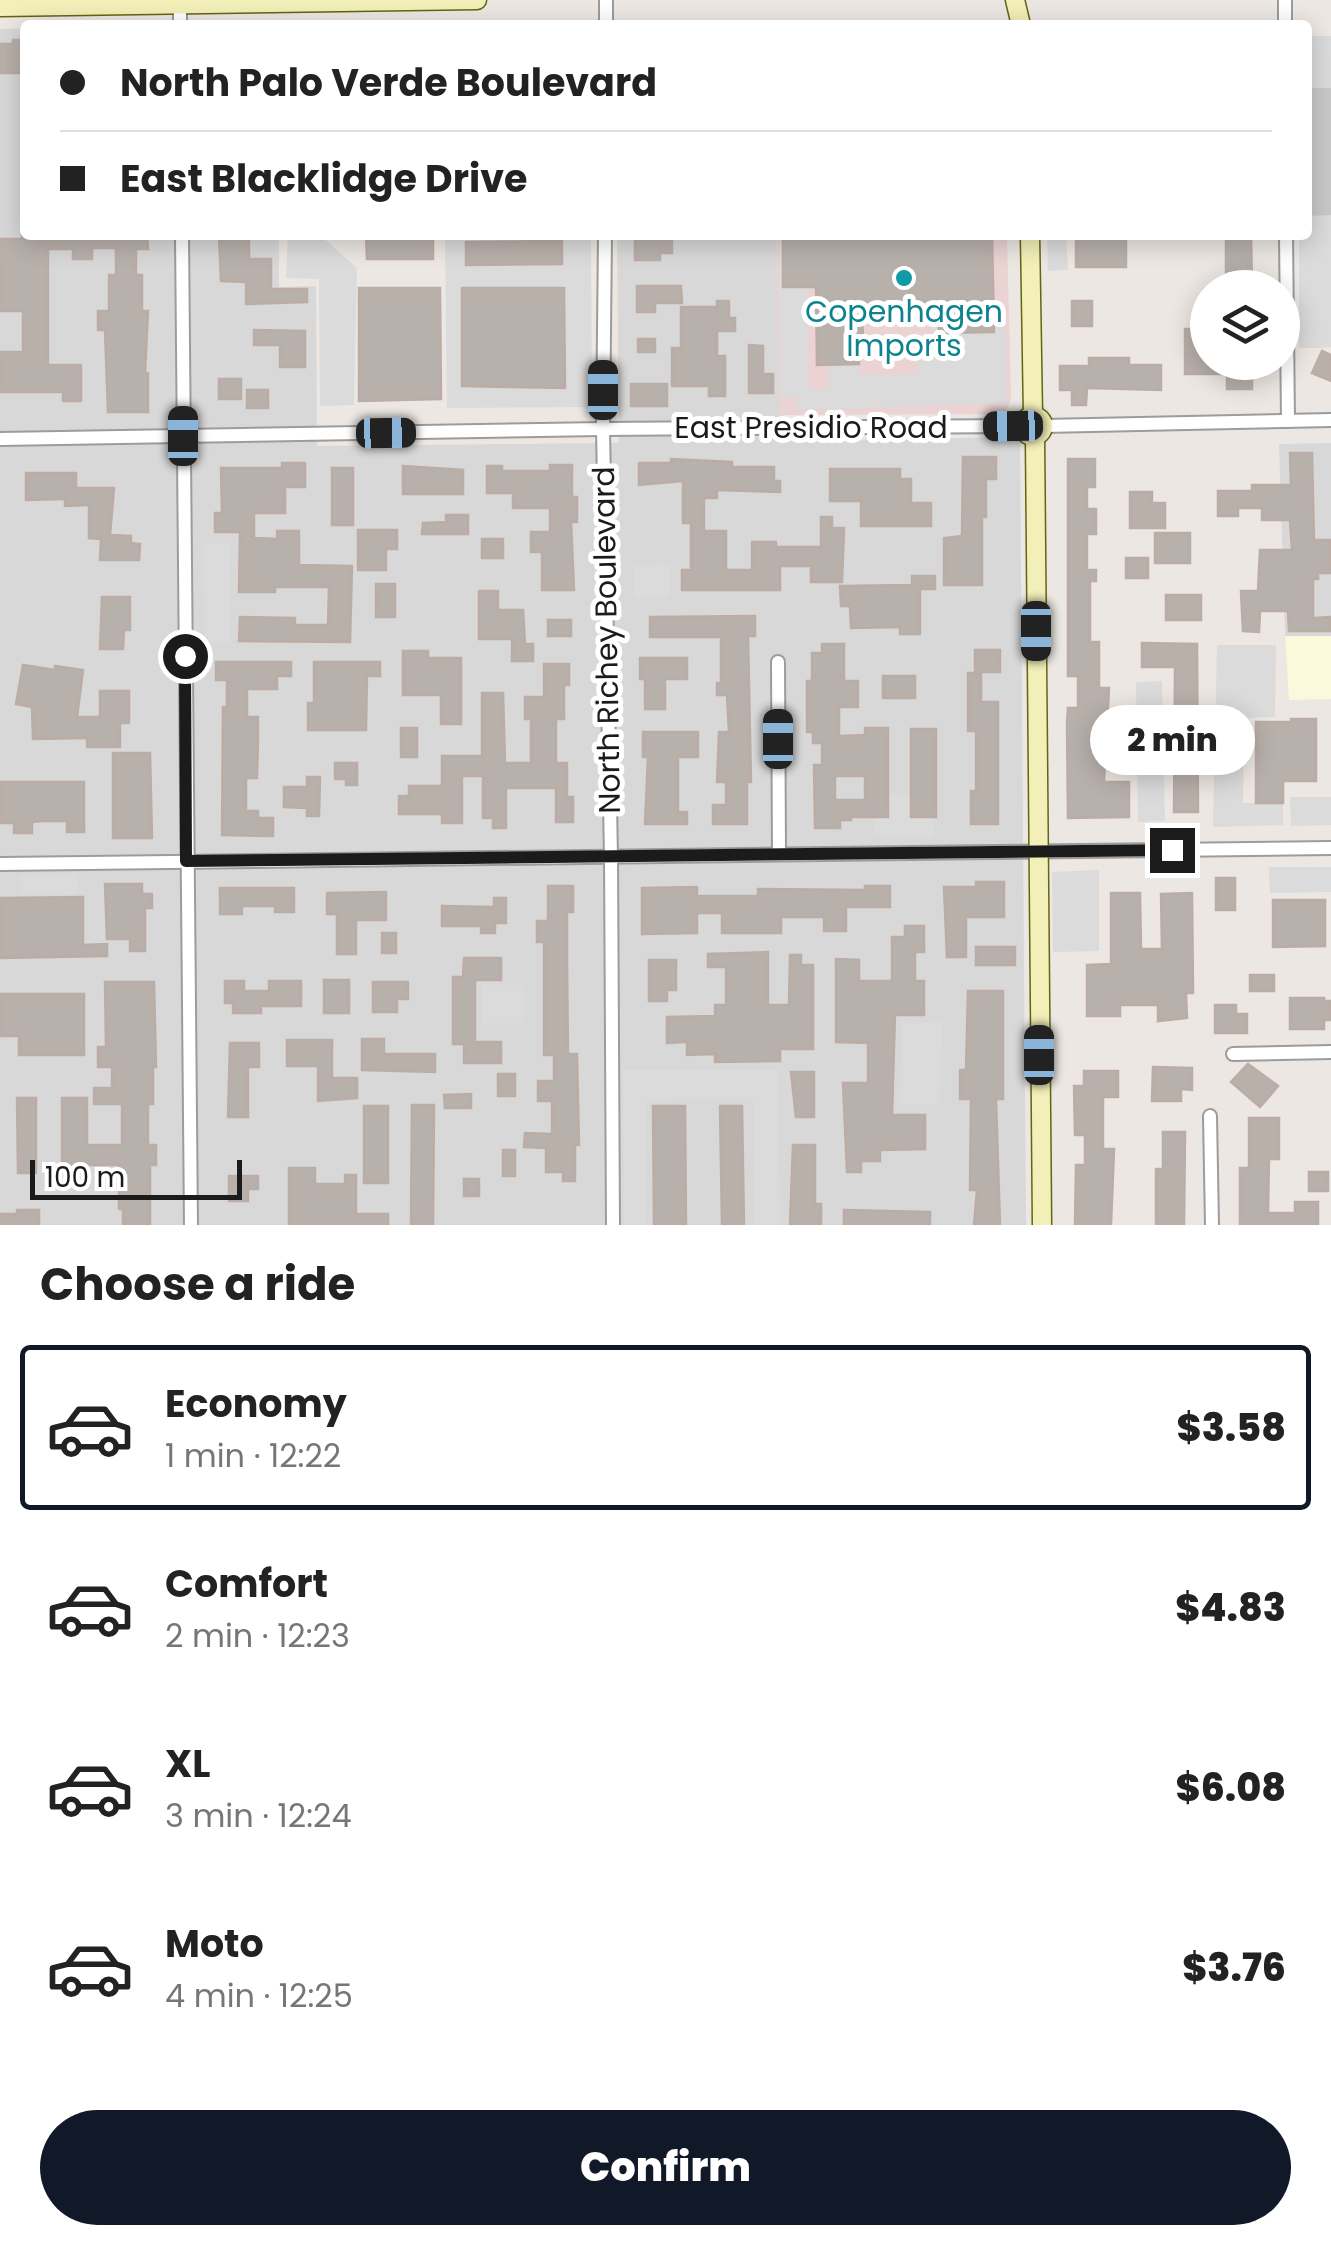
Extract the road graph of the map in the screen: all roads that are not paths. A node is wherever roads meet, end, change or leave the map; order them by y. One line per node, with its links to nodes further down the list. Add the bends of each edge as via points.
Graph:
1 (476, 0): 2 (street)
2 (242, 2): 3 (street)
3 (180, 6): 4 (street); 5 (street)
4 (0, 7)
5 (180, 20)
6 (182, 240): 14 (street)
7 (605, 240): 13 (street, North Richey Boulevard)
8 (1030, 240): 12 (street)
9 (1286, 240): 11 (street)
10 (1331, 420): 11 (street, East Presidio Road)
11 (1288, 421): 12 (street, East Presidio Road)
12 (1033, 426): 13 (street, East Presidio Road); 18 (street)
13 (603, 429): 14 (street, East Presidio Road); 20 (street, North Richey Boulevard)
14 (183, 436): 15 (street, East Presidio Road); 21 (street)
15 (0, 439)
16 (778, 662): 19 (street)
17 (1331, 848): 18 (street)
18 (1038, 852): 19 (street); 28 (street)
19 (779, 853): 20 (street)
20 (611, 857): 21 (street); 27 (street, North Richey Boulevard)
21 (186, 861): 22 (street); 26 (street)
22 (0, 864)
23 (1331, 1052): 24 (street)
24 (1232, 1054)
25 (1210, 1116): 29 (street)
26 (191, 1225)
27 (614, 1225)
28 (1042, 1225)
29 (1212, 1225)

